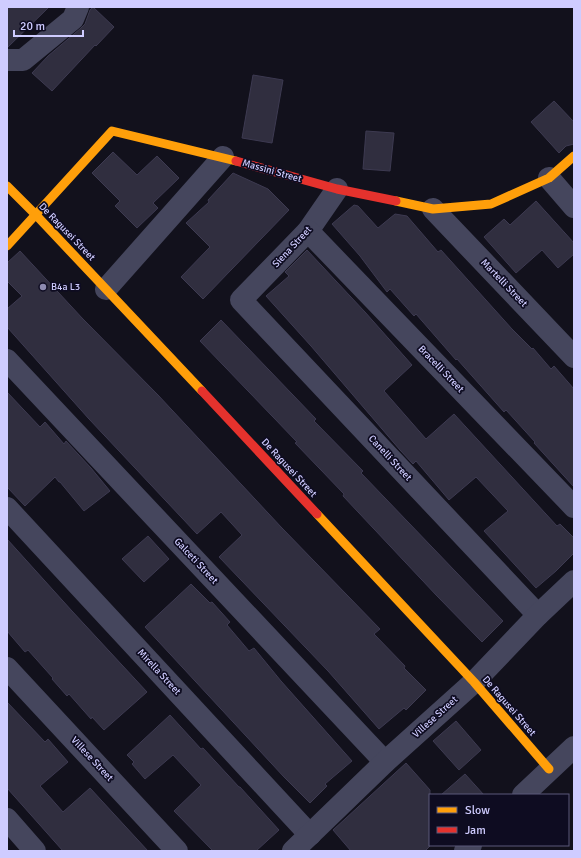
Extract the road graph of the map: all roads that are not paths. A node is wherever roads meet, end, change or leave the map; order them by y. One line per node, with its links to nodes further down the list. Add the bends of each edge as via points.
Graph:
1 (78, 7): 2 (street, via 73,20 23,60)
2 (7, 60)
3 (574, 156): 5 (street, Massini Street)
4 (223, 157): 7 (street, Massini Street); 10 (street, Massini Street, via 112,131); 13 (street)
5 (549, 178): 8 (street); 9 (street, Massini Street, via 491,204)
6 (7, 186): 10 (street, De Ragusei Street)
7 (337, 188): 9 (street, Massini Street); 11 (street, Siena Street)
8 (574, 206)
9 (433, 209): 15 (street, Martelli Street)
10 (36, 215): 12 (street, Massini Street); 13 (street, De Ragusei Street)
11 (308, 231): 14 (street, Siena Street); 17 (street, Bracelli Street)
12 (7, 246)
13 (106, 289): 22 (street, De Ragusei Street)
14 (241, 300): 20 (street, Canelli Street)
15 (574, 357)
16 (7, 360): 24 (street, Galceti Street)
17 (574, 507)
18 (7, 508): 28 (street, Mirella Street)
19 (574, 581): 20 (street, Villese Street)
20 (538, 615): 22 (street, Villese Street)
21 (7, 668): 30 (street, Villese Street)
22 (474, 682): 24 (street, Villese Street); 25 (street, De Ragusei Street)
23 (574, 747): 25 (street)
24 (385, 762): 28 (street, Villese Street)
25 (549, 769): 26 (street)
26 (524, 794)
27 (7, 819): 29 (street)
28 (310, 835): 31 (street, Villese Street)
29 (35, 851)
30 (177, 851)
31 (293, 851)

